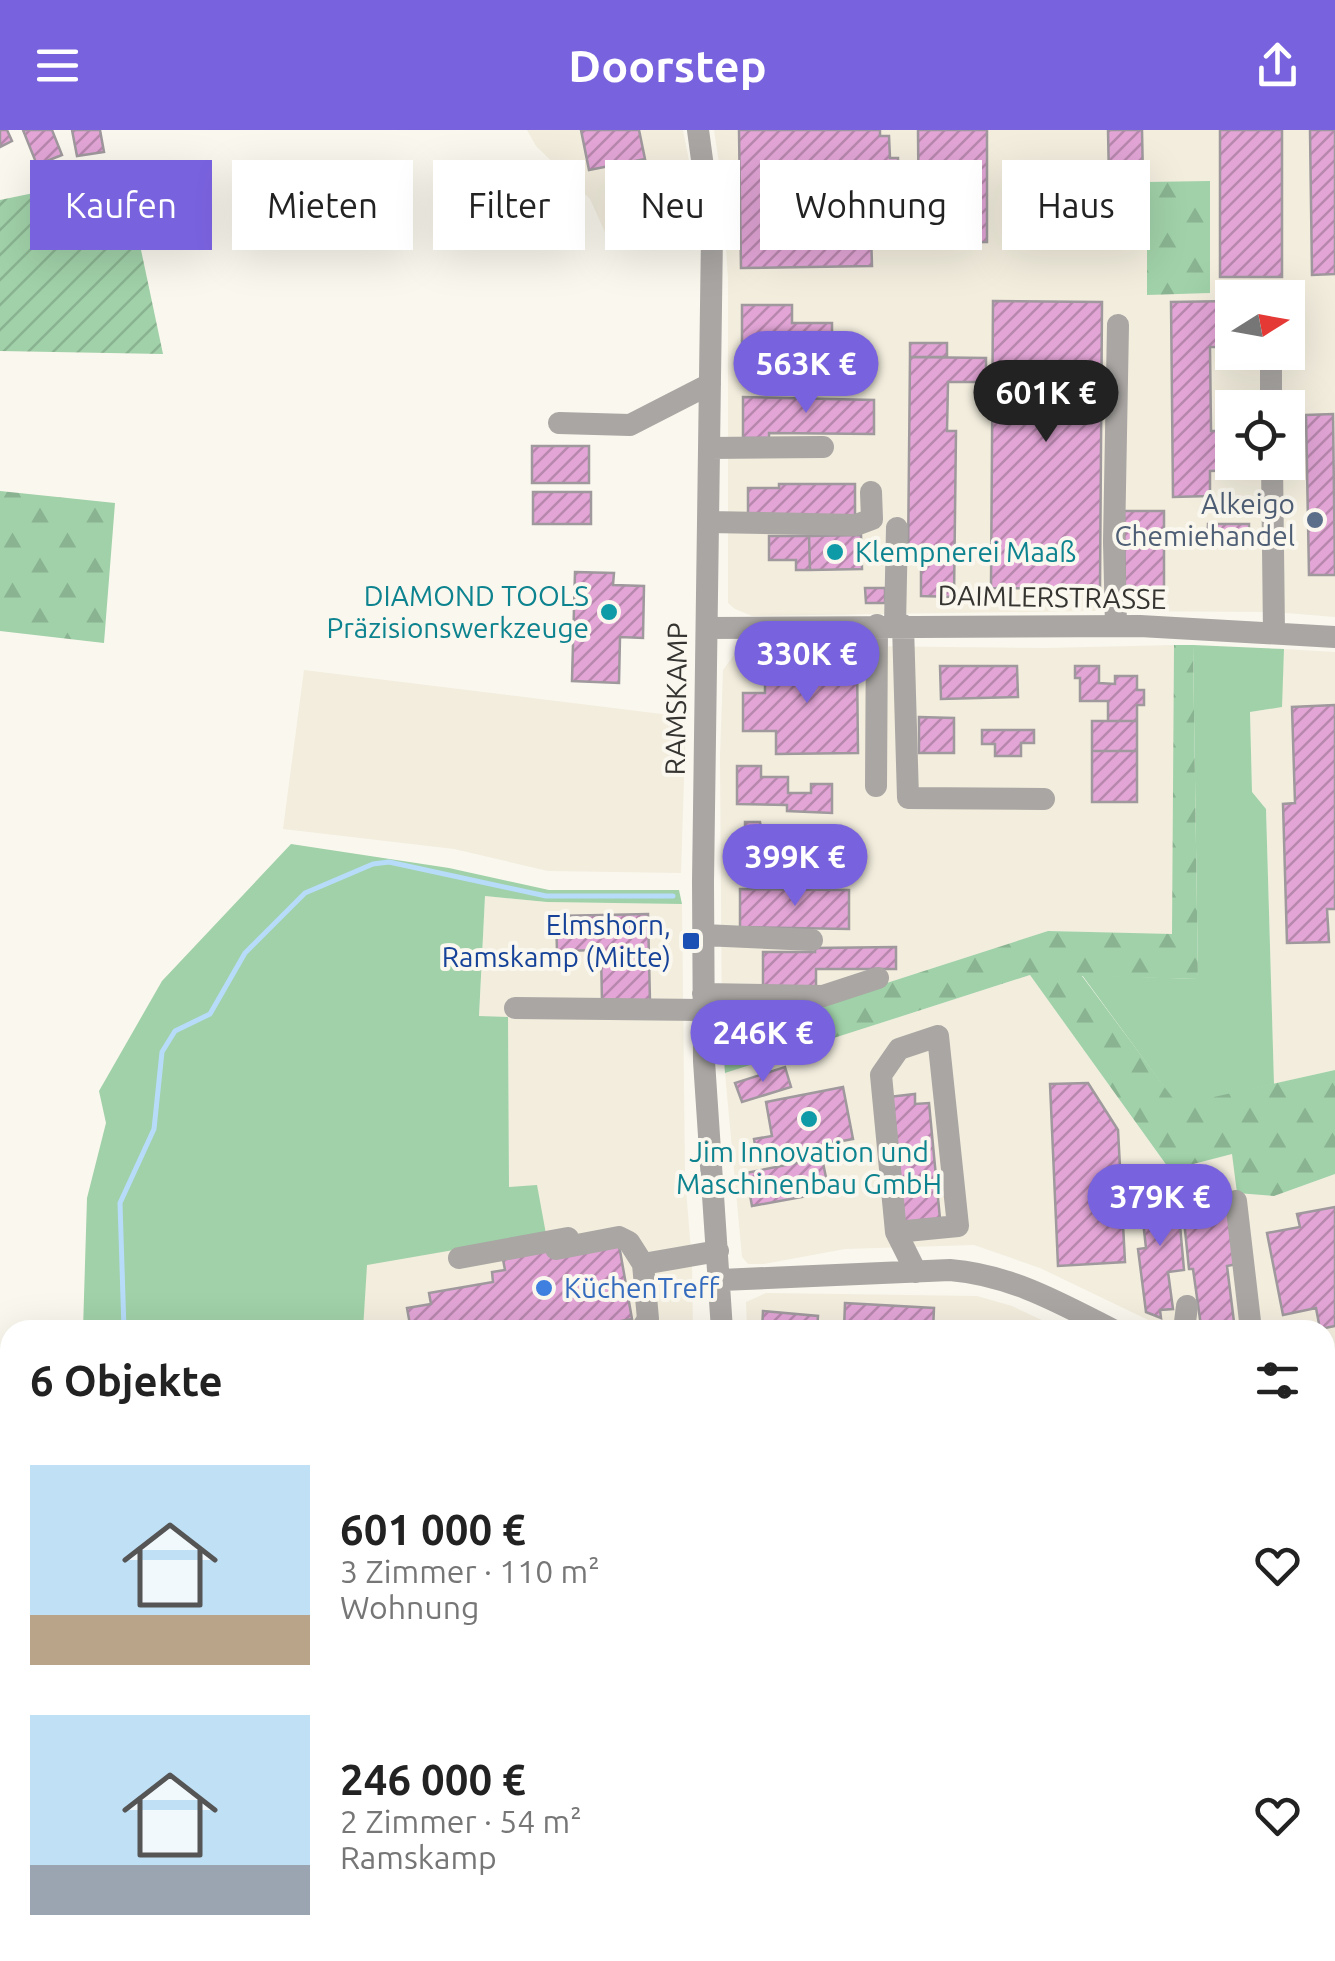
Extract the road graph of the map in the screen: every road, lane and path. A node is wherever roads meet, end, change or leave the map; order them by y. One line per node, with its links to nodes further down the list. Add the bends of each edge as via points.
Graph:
1 (698, 130): 3 (street, RAMSKAMP, via 712,234)
2 (1118, 326): 12 (street)
3 (710, 384): 4 (street, via 630,425); 6 (street, RAMSKAMP)
4 (559, 423)
5 (823, 447): 6 (street)
6 (710, 448): 9 (street, RAMSKAMP)
7 (1272, 480): 14 (street)
8 (872, 492): 9 (street, via 872,518 856,525)
9 (709, 522): 13 (street, RAMSKAMP)
10 (896, 528): 11 (street)
11 (892, 625): 12 (street, DAIMLERSTRASSE); 13 (street, DAIMLERSTRASSE); 16 (street); 17 (street, via 908,798)
12 (1116, 626): 14 (street, DAIMLERSTRASSE)
13 (708, 628): 18 (street, RAMSKAMP)
14 (1274, 634): 15 (street, DAIMLERSTRASSE)
15 (1335, 637)
16 (876, 786)
17 (1044, 798)
18 (703, 935): 19 (street); 21 (street, RAMSKAMP)
19 (812, 940)
20 (878, 978): 21 (street, via 823,996)
21 (703, 1002): 22 (street); 27 (street, RAMSKAMP)
22 (515, 1008)
23 (1236, 1201): 37 (street)
24 (896, 1232): 24 (street, via 881,1075 900,1049 938,1036 958,1226); 30 (street)
25 (611, 1238): 26 (street); 28 (street, via 592,1234); 29 (street, via 625,1239)
26 (556, 1249)
27 (718, 1251): 29 (street); 31 (street, RAMSKAMP)
28 (460, 1258)
29 (644, 1264): 33 (street)
30 (916, 1272): 31 (street); 35 (street, via 993,1275)
31 (721, 1280): 34 (street, RAMSKAMP)
32 (1187, 1306): 36 (street)
33 (647, 1320)
34 (722, 1320)
35 (1094, 1320)
36 (1185, 1320)
37 (1250, 1320)

